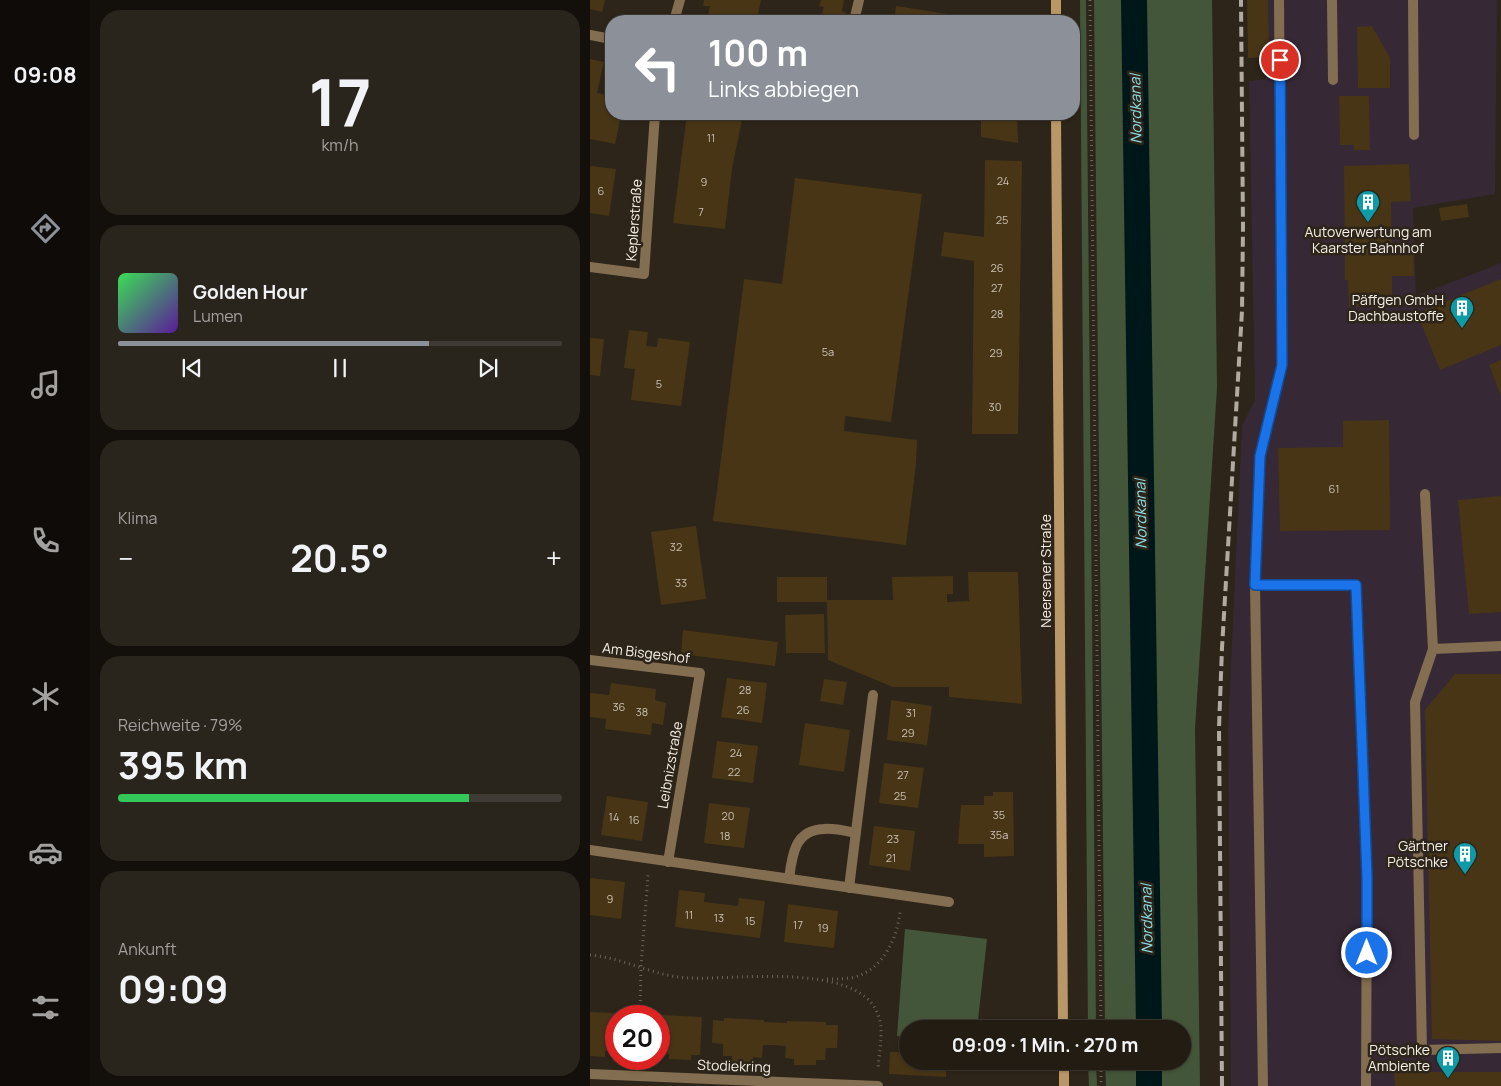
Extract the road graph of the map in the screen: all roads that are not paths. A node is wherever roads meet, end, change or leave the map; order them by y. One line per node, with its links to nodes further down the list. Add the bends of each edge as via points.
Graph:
1 (680, 0): 7 (street)
2 (859, 0): 8 (street)
3 (1056, 0): 9 (main road)
4 (1279, 0): 18 (street, via 1282,365 1260,456)
5 (1332, 0): 12 (street)
6 (1413, 0): 15 (street)
7 (676, 15)
8 (855, 15)
9 (1056, 15)
10 (590, 35): 11 (street)
11 (605, 38)
12 (1333, 80)
13 (655, 120): 16 (street, Keplerstraße, via 644,274)
14 (1056, 120): 30 (main road, Neersener Straße)
15 (1414, 135)
16 (590, 268)
17 (1425, 494): 20 (street)
18 (1255, 585): 37 (street); 38 (street, via 1356,585 1367,877)
19 (1501, 646): 20 (street)
20 (1433, 649): 31 (street, via 1415,702 1422,1050)
21 (590, 660): 22 (street, Am Bisgeshof)
22 (700, 673): 26 (street, Leibnizstraße)
23 (873, 696): 24 (street)
24 (856, 833): 27 (street, via 824,828 803,837 793,853); 28 (street)
25 (590, 850): 26 (street)
26 (668, 862): 27 (street)
27 (790, 879): 28 (street)
28 (849, 888): 29 (street)
29 (949, 902)
30 (1063, 1020)
31 (1501, 1048)
32 (1064, 1070): 36 (main road)
33 (590, 1074): 34 (street, Stodiekring)
34 (668, 1082): 35 (street, Stodiekring)
35 (879, 1086)
36 (1064, 1086)
37 (1263, 1086)
38 (1366, 1086)

